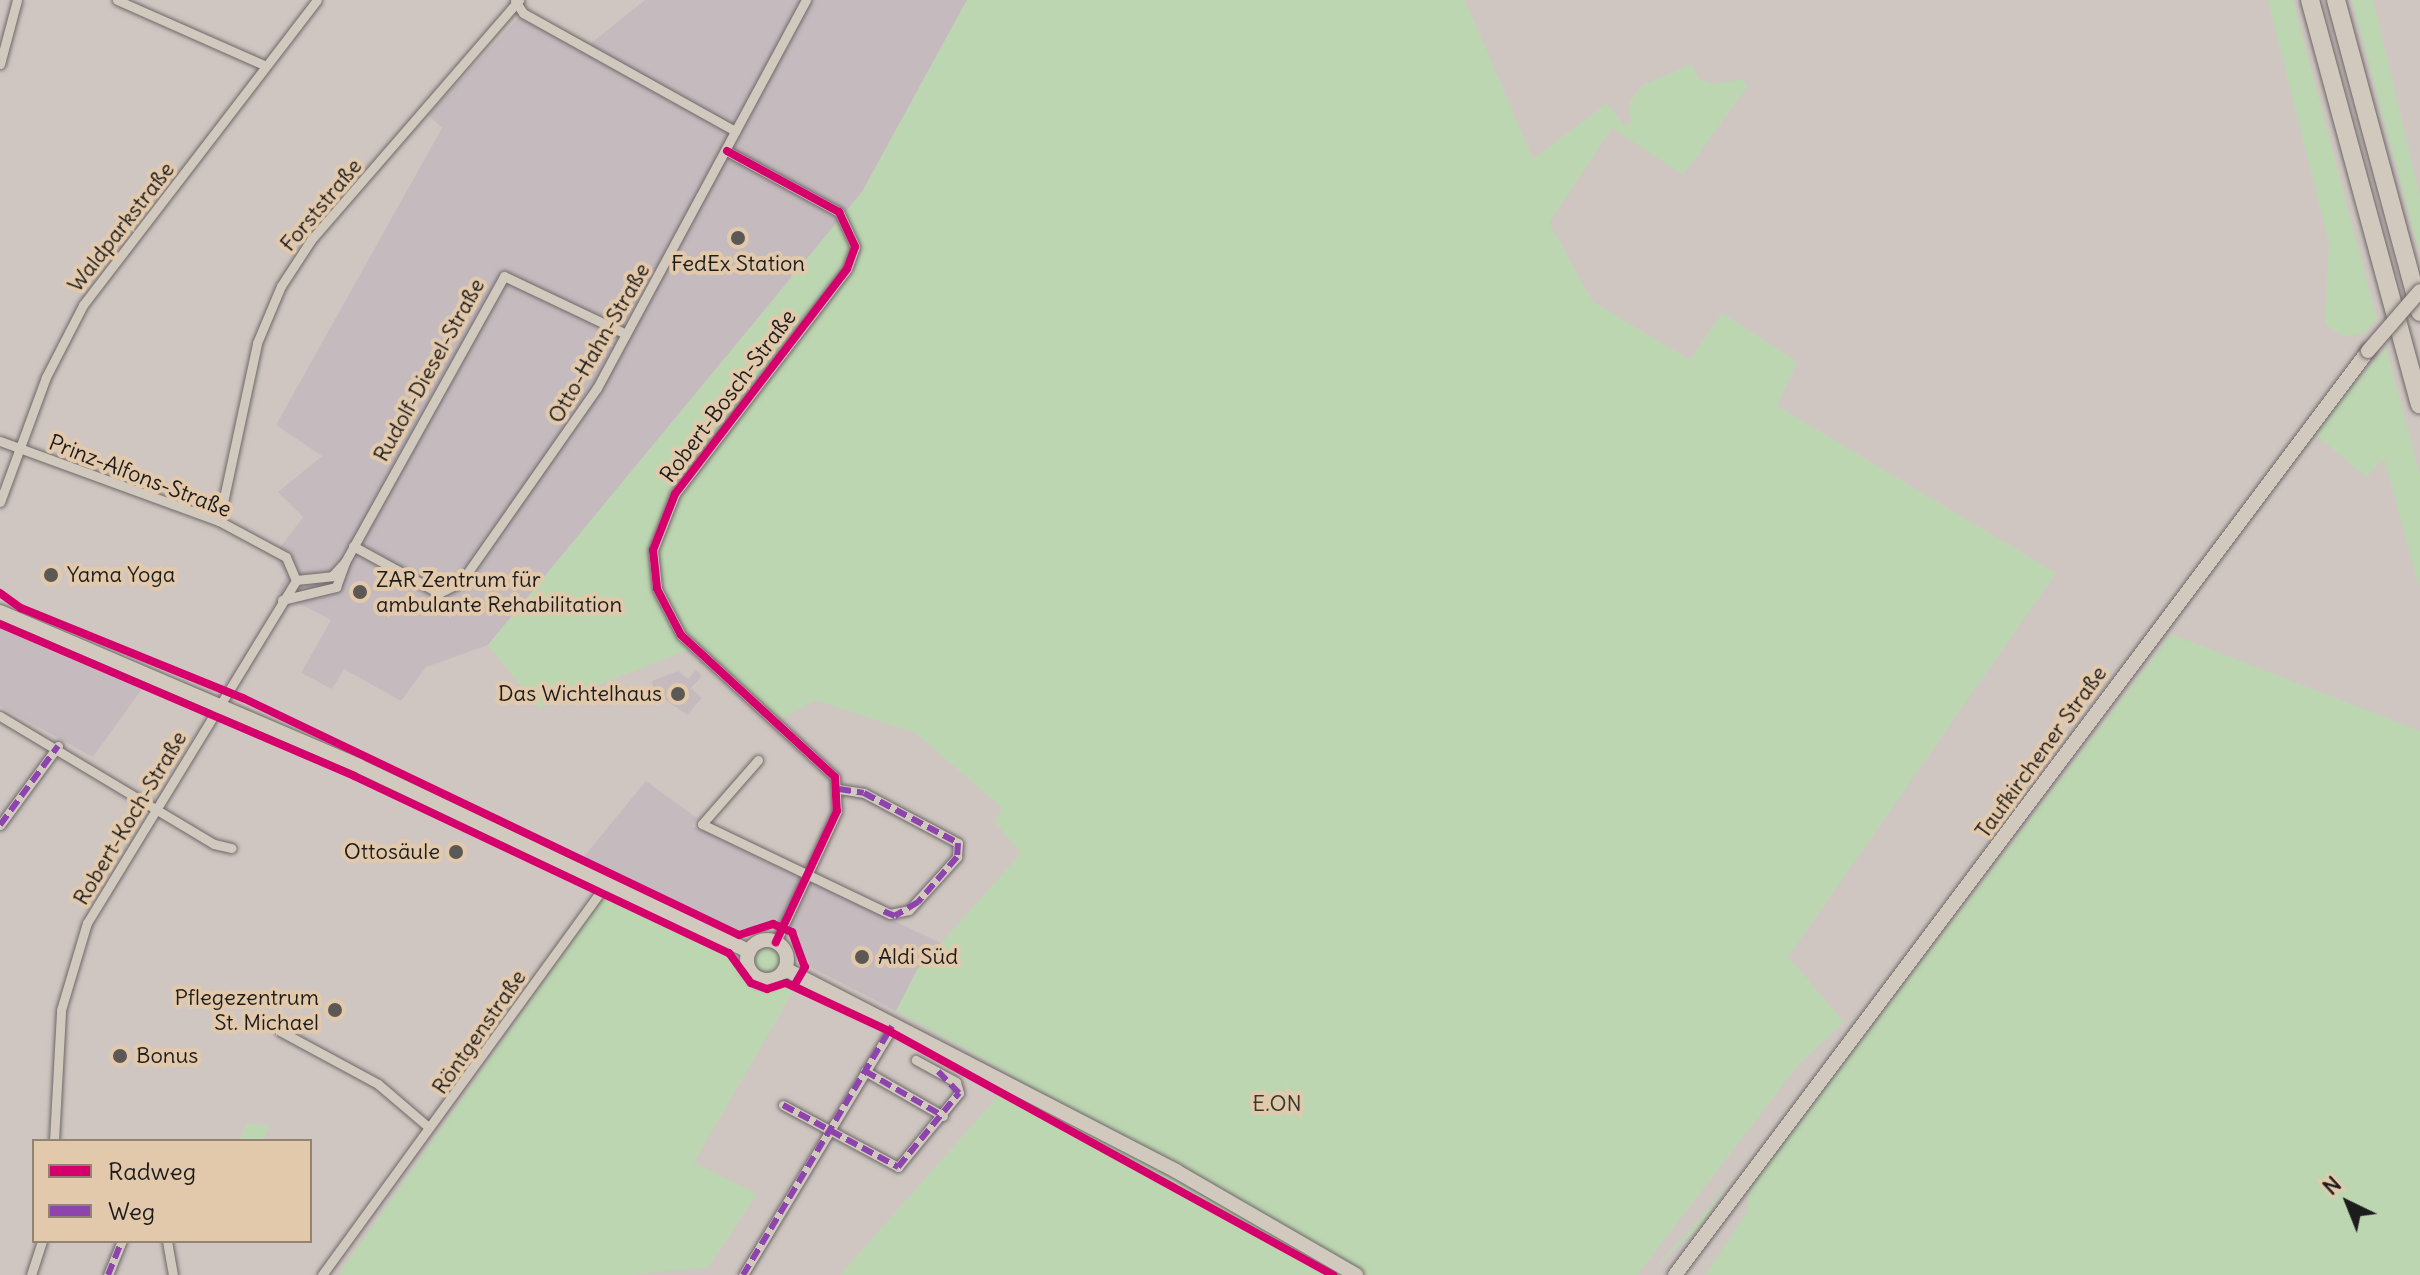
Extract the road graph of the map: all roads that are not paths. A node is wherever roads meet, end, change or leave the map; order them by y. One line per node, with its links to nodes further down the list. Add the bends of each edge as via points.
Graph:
1 (17, 0): 8 (street)
2 (117, 0): 9 (street)
3 (317, 0): 9 (street, Waldparkstraße)
4 (806, 0): 10 (street, Otto-Hahn-Straße)
5 (2310, 0): 15 (highway)
6 (2336, 0): 13 (highway)
7 (517, 1): 10 (street, via 523,13); 19 (street, Forststraße, via 311,240 281,286 257,343)
8 (0, 64)
9 (264, 65): 17 (street, Waldparkstraße, via 86,300)
10 (735, 131): 11 (street, Otto-Hahn-Straße)
11 (727, 151): 14 (street, Otto-Hahn-Straße); 29 (street, Robert-Bosch-Straße, via 839,212 855,247 847,269 675,494 656,535 654,576 681,635 822,757)
12 (2420, 291): 47 (main road, Taufkirchener Straße, bridge, via 2368,351)
13 (2420, 312)
14 (626, 334): 20 (street, Otto-Hahn-Straße, via 544,471 452,590 439,593); 20 (street, Rudolf-Diesel-Straße, via 517,278 499,280)
15 (2420, 404)
16 (0, 441): 17 (street, Prinz-Alfons-Straße)
17 (17, 448): 18 (street, Waldparkstraße); 19 (street, Prinz-Alfons-Straße)
18 (0, 502)
19 (219, 521): 22 (street, Prinz-Alfons-Straße, via 286,557)
20 (353, 546): 21 (street, Rudolf-Diesel-Straße)
21 (345, 562): 22 (street, via 332,576); 23 (street, Rudolf-Diesel-Straße, via 336,587)
22 (296, 580): 23 (street)
23 (282, 600): 25 (street)
24 (0, 612): 25 (main road)
25 (220, 706): 30 (street, Robert-Koch-Straße); 34 (main road)
26 (0, 716): 27 (street)
27 (58, 746): 30 (street); 31 (street)
28 (758, 760): 33 (street, via 702,824)
29 (839, 789): 33 (street); 33 (street, via 864,793 946,832 959,850 918,902 895,916)
30 (156, 808): 32 (street); 46 (street, Robert-Koch-Straße, via 97,903 73,961 56,1046)
31 (0, 825)
32 (232, 848)
33 (808, 876): 35 (street)
34 (607, 883): 36 (main road); 44 (street, Röntgenstraße, via 444,1112)
35 (776, 942): 36 (main road, via 760,941); 37 (main road, via 785,950)
36 (749, 951): 37 (main road, via 758,978 773,979)
37 (785, 969): 38 (main road)
38 (895, 1023): 41 (street); 56 (main road)
39 (280, 1031): 44 (street, via 387,1090)
40 (916, 1060): 43 (street, via 959,1087)
41 (865, 1071): 43 (street); 45 (street)
42 (783, 1105): 45 (street)
43 (943, 1116): 45 (street, via 898,1167)
44 (426, 1125): 54 (street, Röntgenstraße, via 420,1145)
45 (830, 1131): 55 (street)
46 (54, 1139)
47 (1697, 1241): 57 (main road, Taufkirchener Straße); 58 (main road, Taufkirchener Straße)
48 (41, 1243): 51 (street)
49 (121, 1243): 52 (street)
50 (167, 1243): 53 (street)
51 (31, 1275)
52 (108, 1275)
53 (173, 1275)
54 (322, 1275)
55 (743, 1275)
56 (1356, 1275)
57 (1665, 1275)
58 (1675, 1275)

